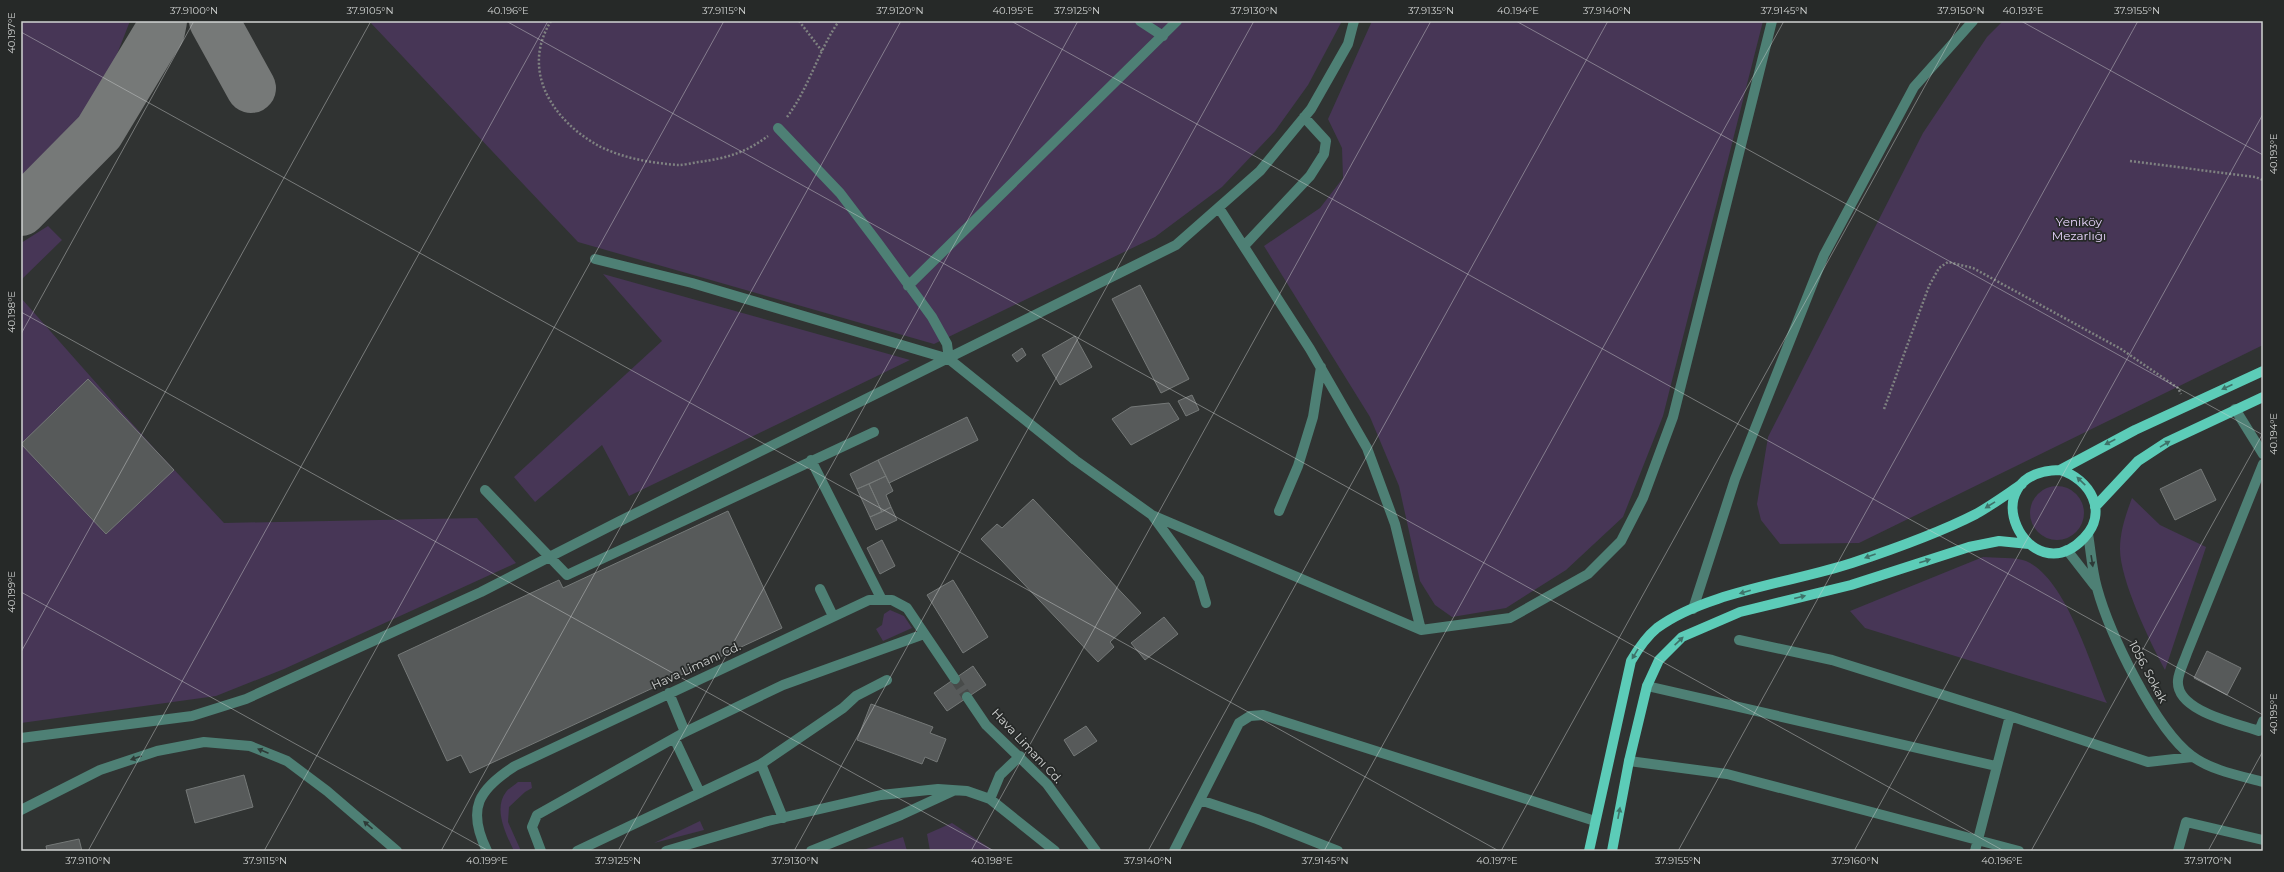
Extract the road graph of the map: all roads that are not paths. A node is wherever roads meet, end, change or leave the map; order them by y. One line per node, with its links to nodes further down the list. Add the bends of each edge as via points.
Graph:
1 (1140, 21): 6 (street)
2 (1178, 21): 6 (street)
3 (1354, 21): 7 (street, via 1348,44)
4 (1772, 21): 38 (street, via 1673,417 1643,498 1621,541 1588,574 1510,618)
5 (1973, 21): 36 (street, via 1914,87 1824,255 1735,479)
6 (1163, 36): 12 (street)
7 (1304, 117): 9 (street, via 1260,171); 10 (street, via 1326,141 1324,154 1310,176)
8 (778, 128): 12 (street, via 840,193)
9 (1219, 208): 10 (street); 13 (street, via 1176,245)
10 (1244, 246): 14 (street)
11 (595, 259): 13 (street, via 692,283)
12 (908, 286): 13 (street, via 932,317 947,344)
13 (949, 360): 27 (street, via 1075,460); 31 (street)
14 (1321, 367): 26 (street, via 1313,417 1298,466); 38 (street, via 1367,448 1395,524)
15 (2263, 371): 22 (main road, one-way to 22, via 2188,405)
16 (2263, 397): 17 (main road)
17 (2235, 409): 19 (street); 25 (main road, one-way to 17, via 2138,461 2167,442)
18 (874, 432): 20 (street)
19 (2263, 454)
20 (811, 460): 31 (street, via 567,576); 34 (street)
21 (2263, 464): 47 (street, via 2186,653 2178,681 2182,696 2196,709 2259,731)
22 (2060, 470): 23 (main road, via 2039,472); 25 (main road, one-way to 22, via 2084,482 2073,474)
23 (2022, 484): 29 (main road, via 2015,495 2013,515 2019,534); 36 (main road, one-way to 36, via 1976,513 1916,539 1851,563 1723,598)
24 (485, 490): 31 (street)
25 (2095, 507): 28 (main road, via 2094,521)
26 (1279, 511)
27 (1152, 514): 35 (street, via 1199,579); 38 (street)
28 (2088, 534): 30 (main road, via 2079,544); 32 (street, one-way to 32)
29 (2029, 544): 30 (main road, via 2047,552); 43 (main road, one-way to 29, via 1659,660 1682,637 1740,612 1851,585 1969,547 1999,541)
30 (2067, 550): 32 (street)
31 (550, 557): 49 (street, via 481,592 246,699 192,716)
32 (2097, 587): 52 (street, 1056. Sokak, via 2109,625 2151,708 2179,744)
33 (820, 589): 37 (street)
34 (881, 598): 37 (street, Hava Limanı Cd., via 869,600); 39 (street, via 892,600 907,608)
35 (1206, 603)
36 (1693, 609): 63 (main road, one-way to 63, via 1657,628 1642,643 1631,661)
37 (833, 616): 44 (street, Hava Limanı Cd.)
38 (1421, 630)
39 (924, 634): 41 (street); 48 (street, via 783,685)
40 (1739, 640): 46 (street, via 1832,660)
41 (955, 678)
42 (887, 680): 54 (street, via 856,696 843,708)
43 (1647, 686): 53 (main road); 55 (street)
44 (669, 693): 48 (street); 67 (street, Hava Limanı Cd., via 516,766 495,779 484,790 477,809 477,819)
45 (967, 697): 51 (street, Hava Limanı Cd., via 986,725)
46 (2010, 716): 52 (street, via 2148,762); 55 (street)
47 (2263, 721)
48 (685, 732): 50 (street)
49 (21, 738)
50 (675, 740): 58 (street); 68 (street, via 537,815 532,827)
51 (1020, 756): 59 (street, via 1000,775); 73 (street, Hava Limanı Cd., via 1047,784)
52 (2192, 756): 56 (street, 1056. Sokak, via 2227,772)
53 (1629, 761): 64 (street, via 1727,774); 77 (main road, one-way to 53)
54 (761, 764): 58 (street); 62 (street)
55 (1996, 766): 64 (street)
56 (2263, 782)
57 (954, 790): 59 (street, via 967,791); 62 (street, via 938,789 881,795); 71 (street, via 901,815)
58 (700, 793): 69 (street)
59 (990, 799): 72 (street)
60 (1200, 800): 63 (street, via 1240,723 1250,716 1263,715); 74 (street); 75 (street)
61 (21, 810): 66 (street, one-way to 61, via 287,761 250,746 204,742 157,751 100,770)
62 (783, 818): 70 (street)
63 (1595, 821): 76 (main road)
64 (1978, 840): 78 (street); 79 (street)
65 (2263, 840): 80 (street, via 2186,822)
66 (398, 851)
67 (487, 851)
68 (542, 851)
69 (577, 851)
70 (666, 851)
71 (811, 851)
72 (1055, 851)
73 (1096, 851)
74 (1174, 851)
75 (1338, 851)
76 (1589, 851)
77 (1612, 851)
78 (1976, 851)
79 (2019, 851)
80 (2178, 851)

